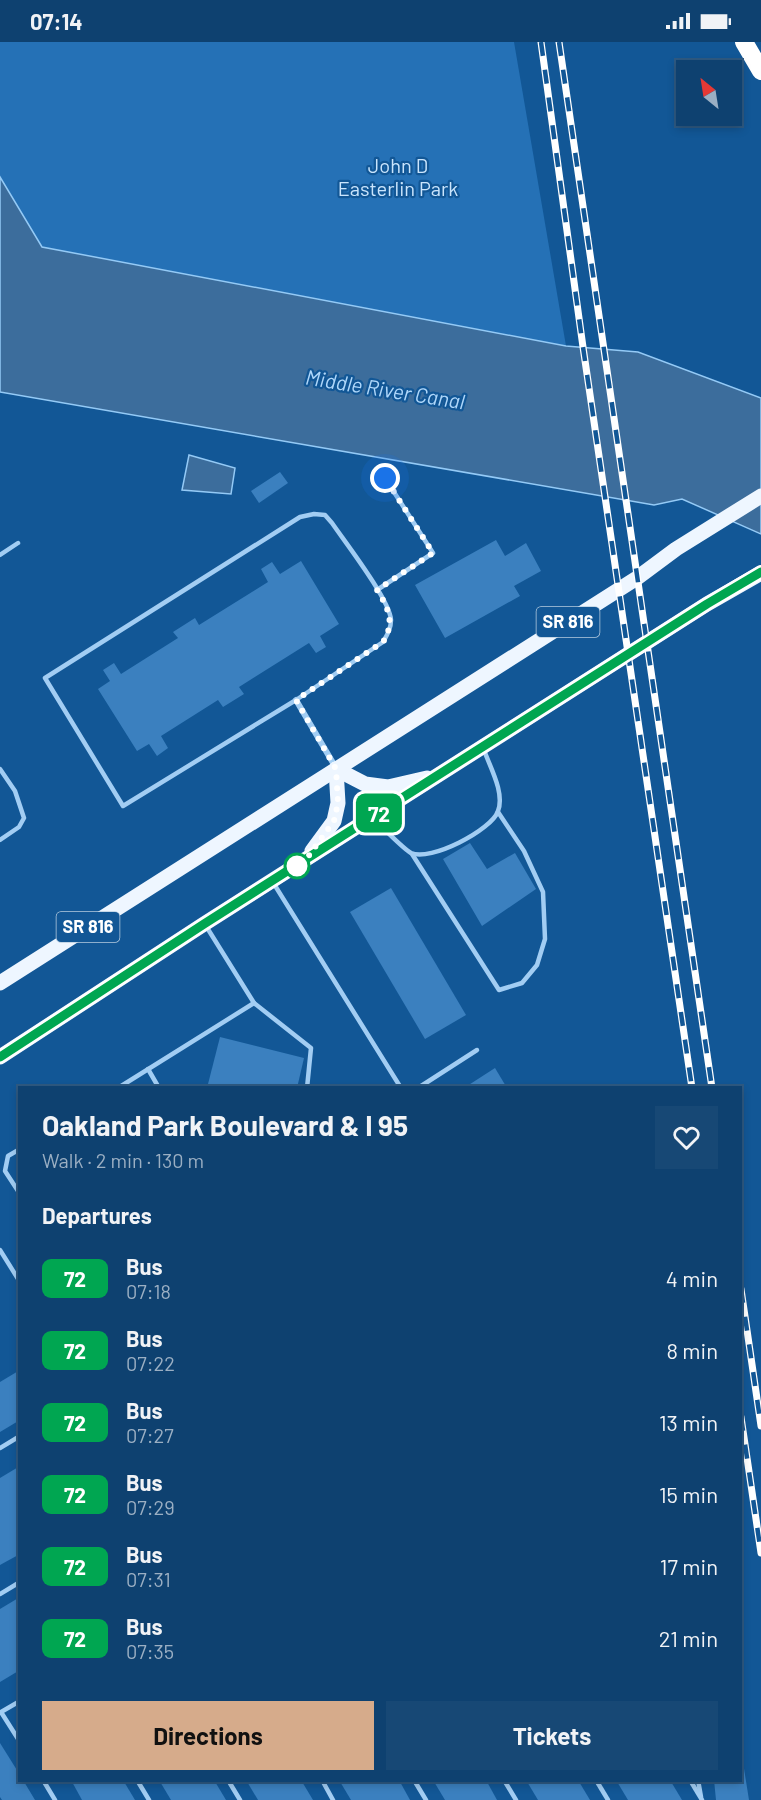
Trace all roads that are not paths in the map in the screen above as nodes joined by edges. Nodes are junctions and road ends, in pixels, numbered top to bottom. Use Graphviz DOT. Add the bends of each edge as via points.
graph roads {
  1 [pos="744,42"];
  2 [pos="761,71"];
  3 [pos="385,478"];
  4 [pos="761,496"];
  5 [pos="18,543"];
  6 [pos="0,555"];
  7 [pos="761,573"];
  8 [pos="377,590"];
  9 [pos="296,700"];
  10 [pos="483,748"];
  11 [pos="0,769"];
  12 [pos="336,769"];
  13 [pos="441,774"];
  14 [pos="498,812"];
  15 [pos="371,818"];
  16 [pos="0,840"];
  17 [pos="412,854"];
  18 [pos="307,858"];
  19 [pos="272,882"];
  20 [pos="204,924"];
  21 [pos="0,983"];
  22 [pos="254,1003"];
  23 [pos="477,1050"];
  24 [pos="0,1057"];
  25 [pos="148,1069"];
  26 [pos="121,1086"];
  27 [pos="158,1086"];
  28 [pos="307,1086"];
  29 [pos="399,1086"];
  30 [pos="421,1086"];
  31 [pos="18,1150"];
  32 [pos="18,1191"];
  33 [pos="0,1250"];
  34 [pos="18,1279"];
  35 [pos="18,1437"];
  36 [pos="0,1448"];
  37 [pos="18,1583"];
  38 [pos="0,1594"];
  39 [pos="18,1702"];
  40 [pos="18,1739"];
  41 [pos="44,1782"];
  42 [pos="138,1782"];
  43 [pos="229,1782"];
  44 [pos="323,1782"];
  45 [pos="415,1782"];
  46 [pos="505,1782"];
  47 [pos="597,1782"];
  48 [pos="691,1782"];
  49 [pos="698,1782"];
  50 [pos="55,1800"];
  51 [pos="149,1800"];
  52 [pos="240,1800"];
  53 [pos="333,1800"];
  54 [pos="426,1800"];
  55 [pos="516,1800"];
  56 [pos="608,1800"];
  57 [pos="702,1800"];
  1 -- 2 [label="highway"];
  3 -- 8 [label="lane" via="433,553"];
  4 -- 12 [label="main road, SR 816"];
  5 -- 6 [label="lane"];
  7 -- 10 [label="main road"];
  8 -- 9 [label="lane" via="391,619 383,642"];
  8 -- 9 [label="lane" via="325,514 300,517 45,678 123,806"];
  9 -- 12 [label="street"];
  10 -- 13 [label="main road"];
  10 -- 14 [label="lane" via="500,796"];
  11 -- 16 [label="lane" via="15,791 24,818 19,827"];
  12 -- 13 [label="main road" via="365,784 388,787"];
  12 -- 18 [label="main road" via="338,803 334,821"];
  12 -- 21 [label="main road, SR 816"];
  13 -- 15 [label="main road"];
  14 -- 17 [label="lane" via="485,828 450,846 427,854"];
  14 -- 17 [label="lane" via="524,851 543,892 545,939 537,964 522,983 499,990"];
  15 -- 17 [label="lane"];
  15 -- 18 [label="main road"];
  18 -- 19 [label="main road"];
  19 -- 20 [label="main road"];
  19 -- 29 [label="lane"];
  20 -- 22 [label="lane"];
  20 -- 24 [label="main road"];
  22 -- 25 [label="lane"];
  22 -- 28 [label="lane" via="311,1048"];
  23 -- 30 [label="lane"];
  25 -- 26 [label="lane"];
  25 -- 27 [label="lane"];
  31 -- 32 [label="lane" via="8,1156 5,1171"];
  33 -- 34 [label="lane"];
  35 -- 36 [label="lane"];
  37 -- 38 [label="lane"];
  39 -- 40 [label="lane" via="1,1712"];
  41 -- 50 [label="lane"];
  42 -- 51 [label="lane"];
  43 -- 52 [label="lane"];
  44 -- 53 [label="lane"];
  45 -- 54 [label="lane"];
  46 -- 55 [label="lane"];
  47 -- 56 [label="lane"];
  48 -- 57 [label="lane"];
  49 -- 57 [label="lane"];
}
